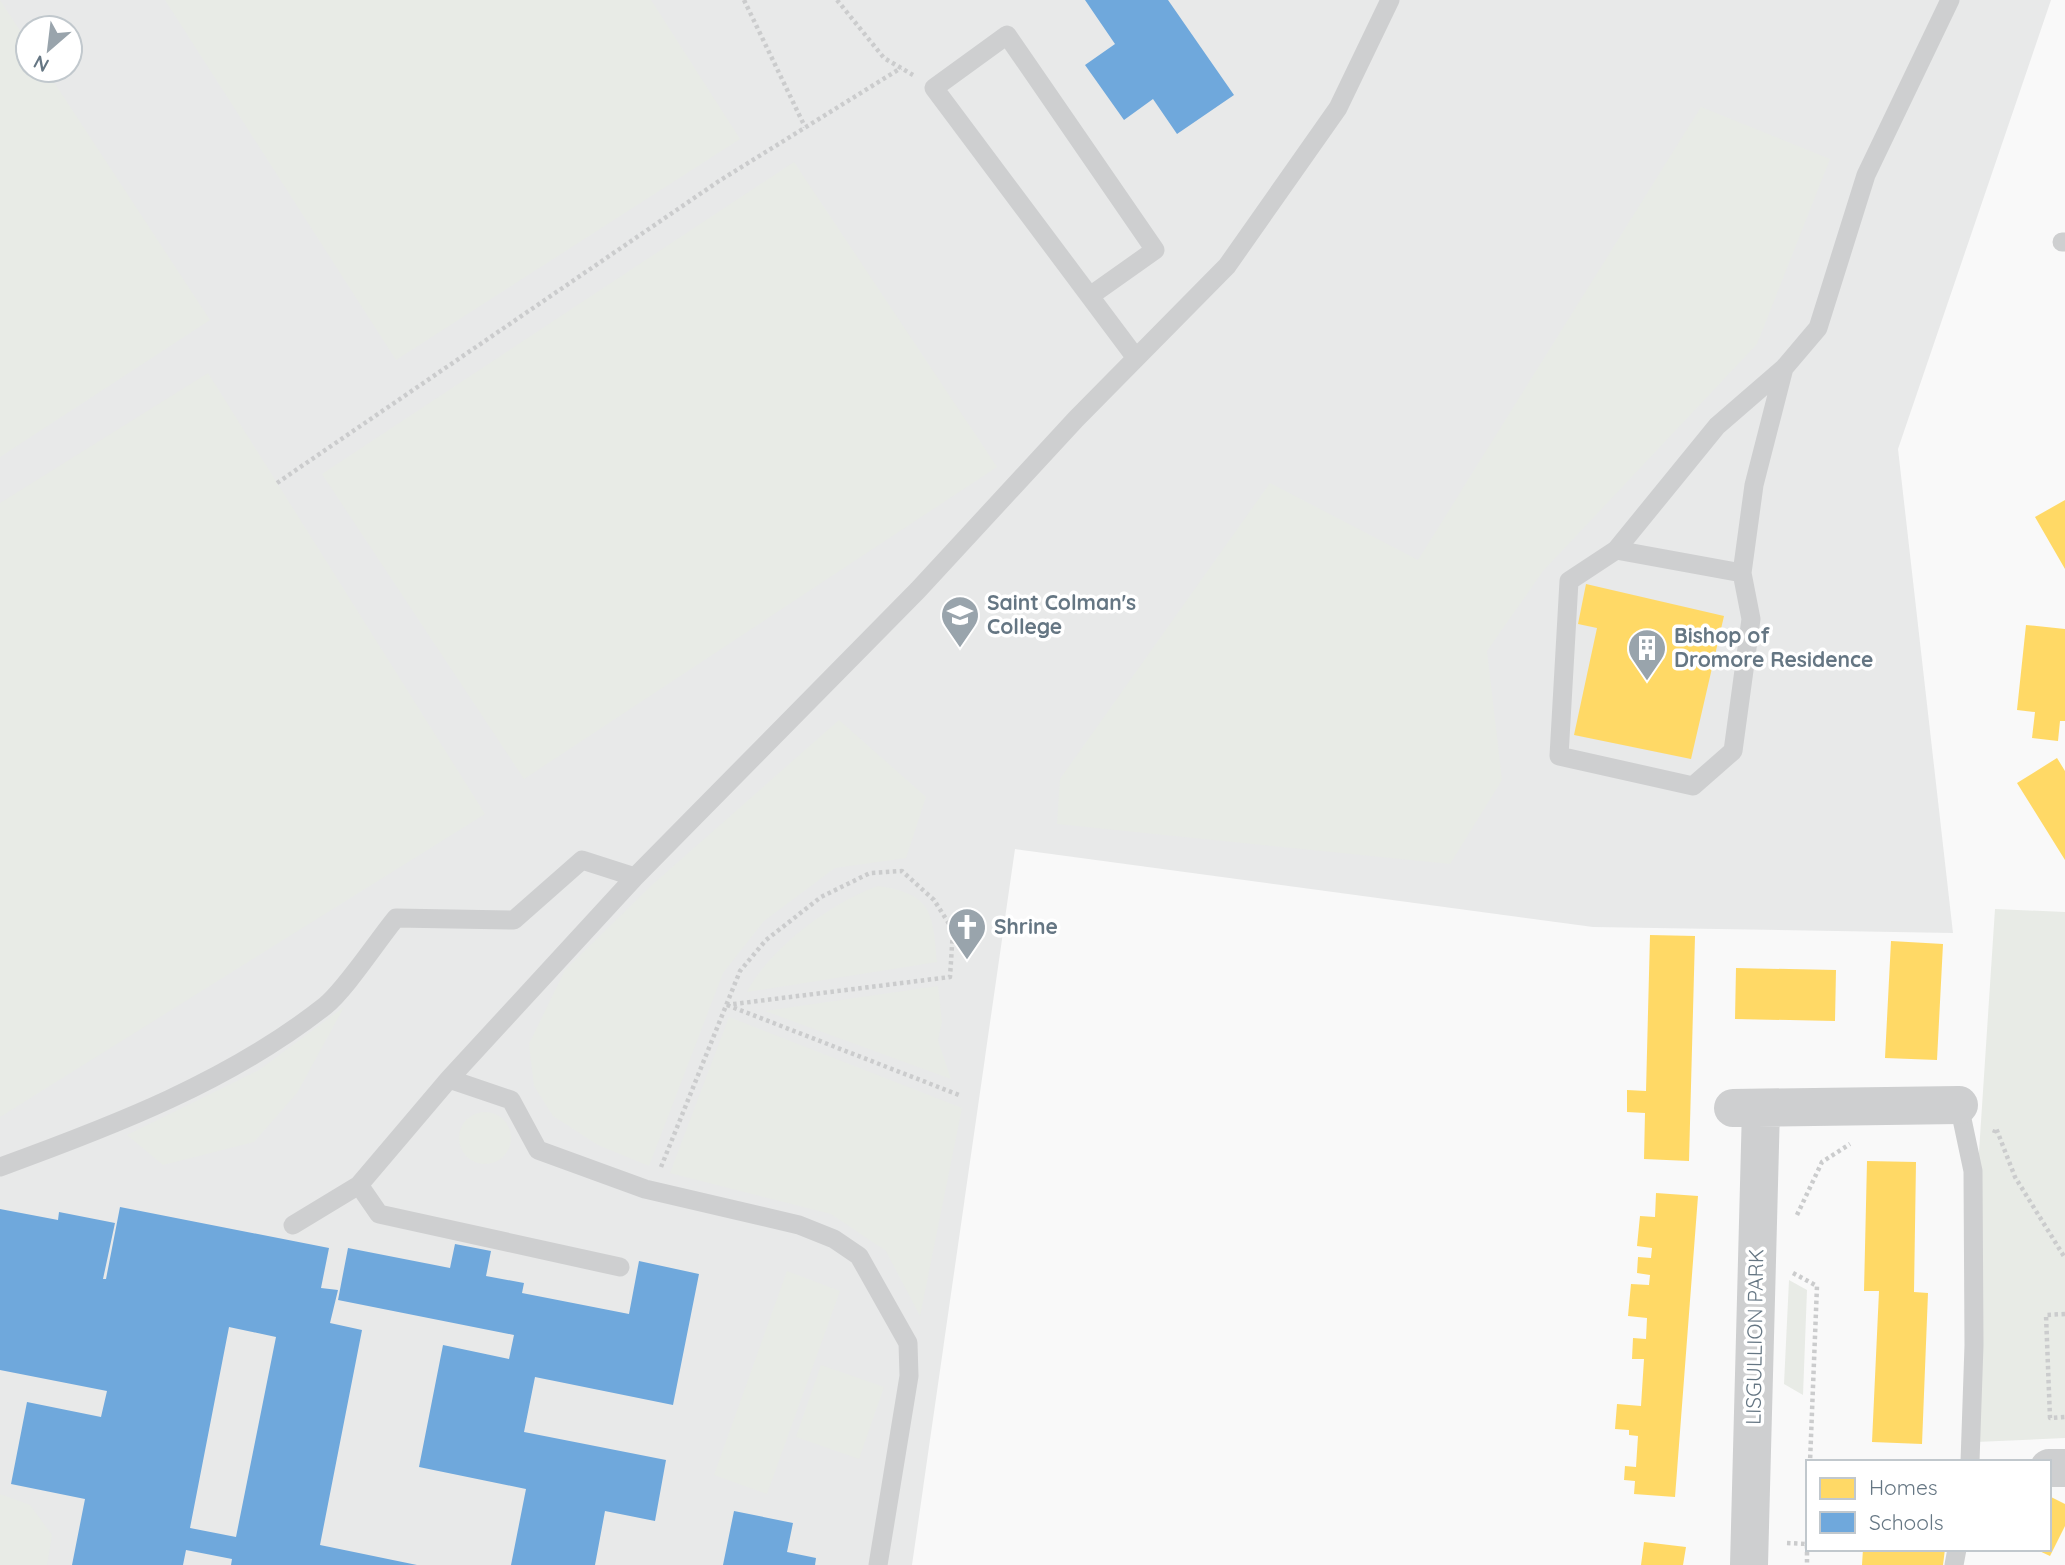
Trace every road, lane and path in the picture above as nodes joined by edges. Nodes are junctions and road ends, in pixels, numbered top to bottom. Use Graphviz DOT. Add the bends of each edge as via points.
graph roads {
  1 [pos="744,0"];
  2 [pos="836,0"];
  3 [pos="1390,0"];
  4 [pos="1950,0"];
  5 [pos="901,68"];
  6 [pos="934,88"];
  7 [pos="805,128"];
  8 [pos="1090,296"];
  9 [pos="1136,358"];
  10 [pos="1784,368"];
  11 [pos="277,484"];
  12 [pos="1616,550"];
  13 [pos="1742,573"];
  14 [pos="635,877"];
  15 [pos="726,1004"];
  16 [pos="449,1079"];
  17 [pos="959,1095"];
  18 [pos="1959,1105"];
  19 [pos="1858,1139"];
  20 [pos="0,1167"];
  21 [pos="2015,1177"];
  22 [pos="359,1185"];
  23 [pos="652,1190"];
  24 [pos="293,1224"];
  25 [pos="1793,1224"];
  26 [pos="2065,1258"];
  27 [pos="620,1267"];
  28 [pos="1789,1271"];
  29 [pos="2065,1314"];
  30 [pos="2065,1417"];
  31 [pos="1810,1460"];
  32 [pos="1970,1460"];
  33 [pos="1804,1544"];
  34 [pos="878,1565"];
  35 [pos="1749,1565"];
  36 [pos="1807,1565"];
  1 -- 7 [label="path"];
  2 -- 5 [label="path" via="884,58"];
  3 -- 9 [label="lane" via="1338,108 1235,255"];
  4 -- 10 [label="lane" via="1866,175 1818,328"];
  5 -- 6 [label="path"];
  5 -- 7 [label="path"];
  6 -- 8 [label="lane"];
  6 -- 8 [label="lane" via="1007,35 1155,250"];
  7 -- 11 [label="path" via="719,181"];
  8 -- 9 [label="lane"];
  9 -- 14 [label="lane" via="918,590"];
  10 -- 12 [label="lane" via="1717,426"];
  10 -- 13 [label="lane" via="1755,485"];
  12 -- 13 [label="lane"];
  12 -- 13 [label="lane" via="1569,581 1559,756 1693,786 1733,751 1751,620"];
  14 -- 16 [label="lane"];
  14 -- 20 [label="lane" via="582,860 514,920 396,918 327,1004 244,1060 110,1127"];
  15 -- 15 [label="path" via="740,971 766,940 821,897 870,873 902,871 934,900 953,930 950,977"];
  15 -- 17 [label="path"];
  15 -- 23 [label="path"];
  16 -- 22 [label="lane"];
  16 -- 23 [label="lane" via="511,1100 538,1150"];
  18 -- 32 [label="lane" via="1972,1171"];
  18 -- 35 [label="street, LISGULLION PARK" via="1747,1108"];
  19 -- 25 [label="path" via="1822,1161"];
  21 -- 26 [label="path"];
  22 -- 24 [label="lane"];
  22 -- 27 [label="lane" via="379,1214"];
  23 -- 34 [label="lane" via="799,1225 834,1239 859,1256 908,1343 909,1376"];
  28 -- 31 [label="path" via="1816,1286"];
  29 -- 30 [label="path" via="2046,1315 2050,1418"];
  33 -- 36 [label="path"];
}
